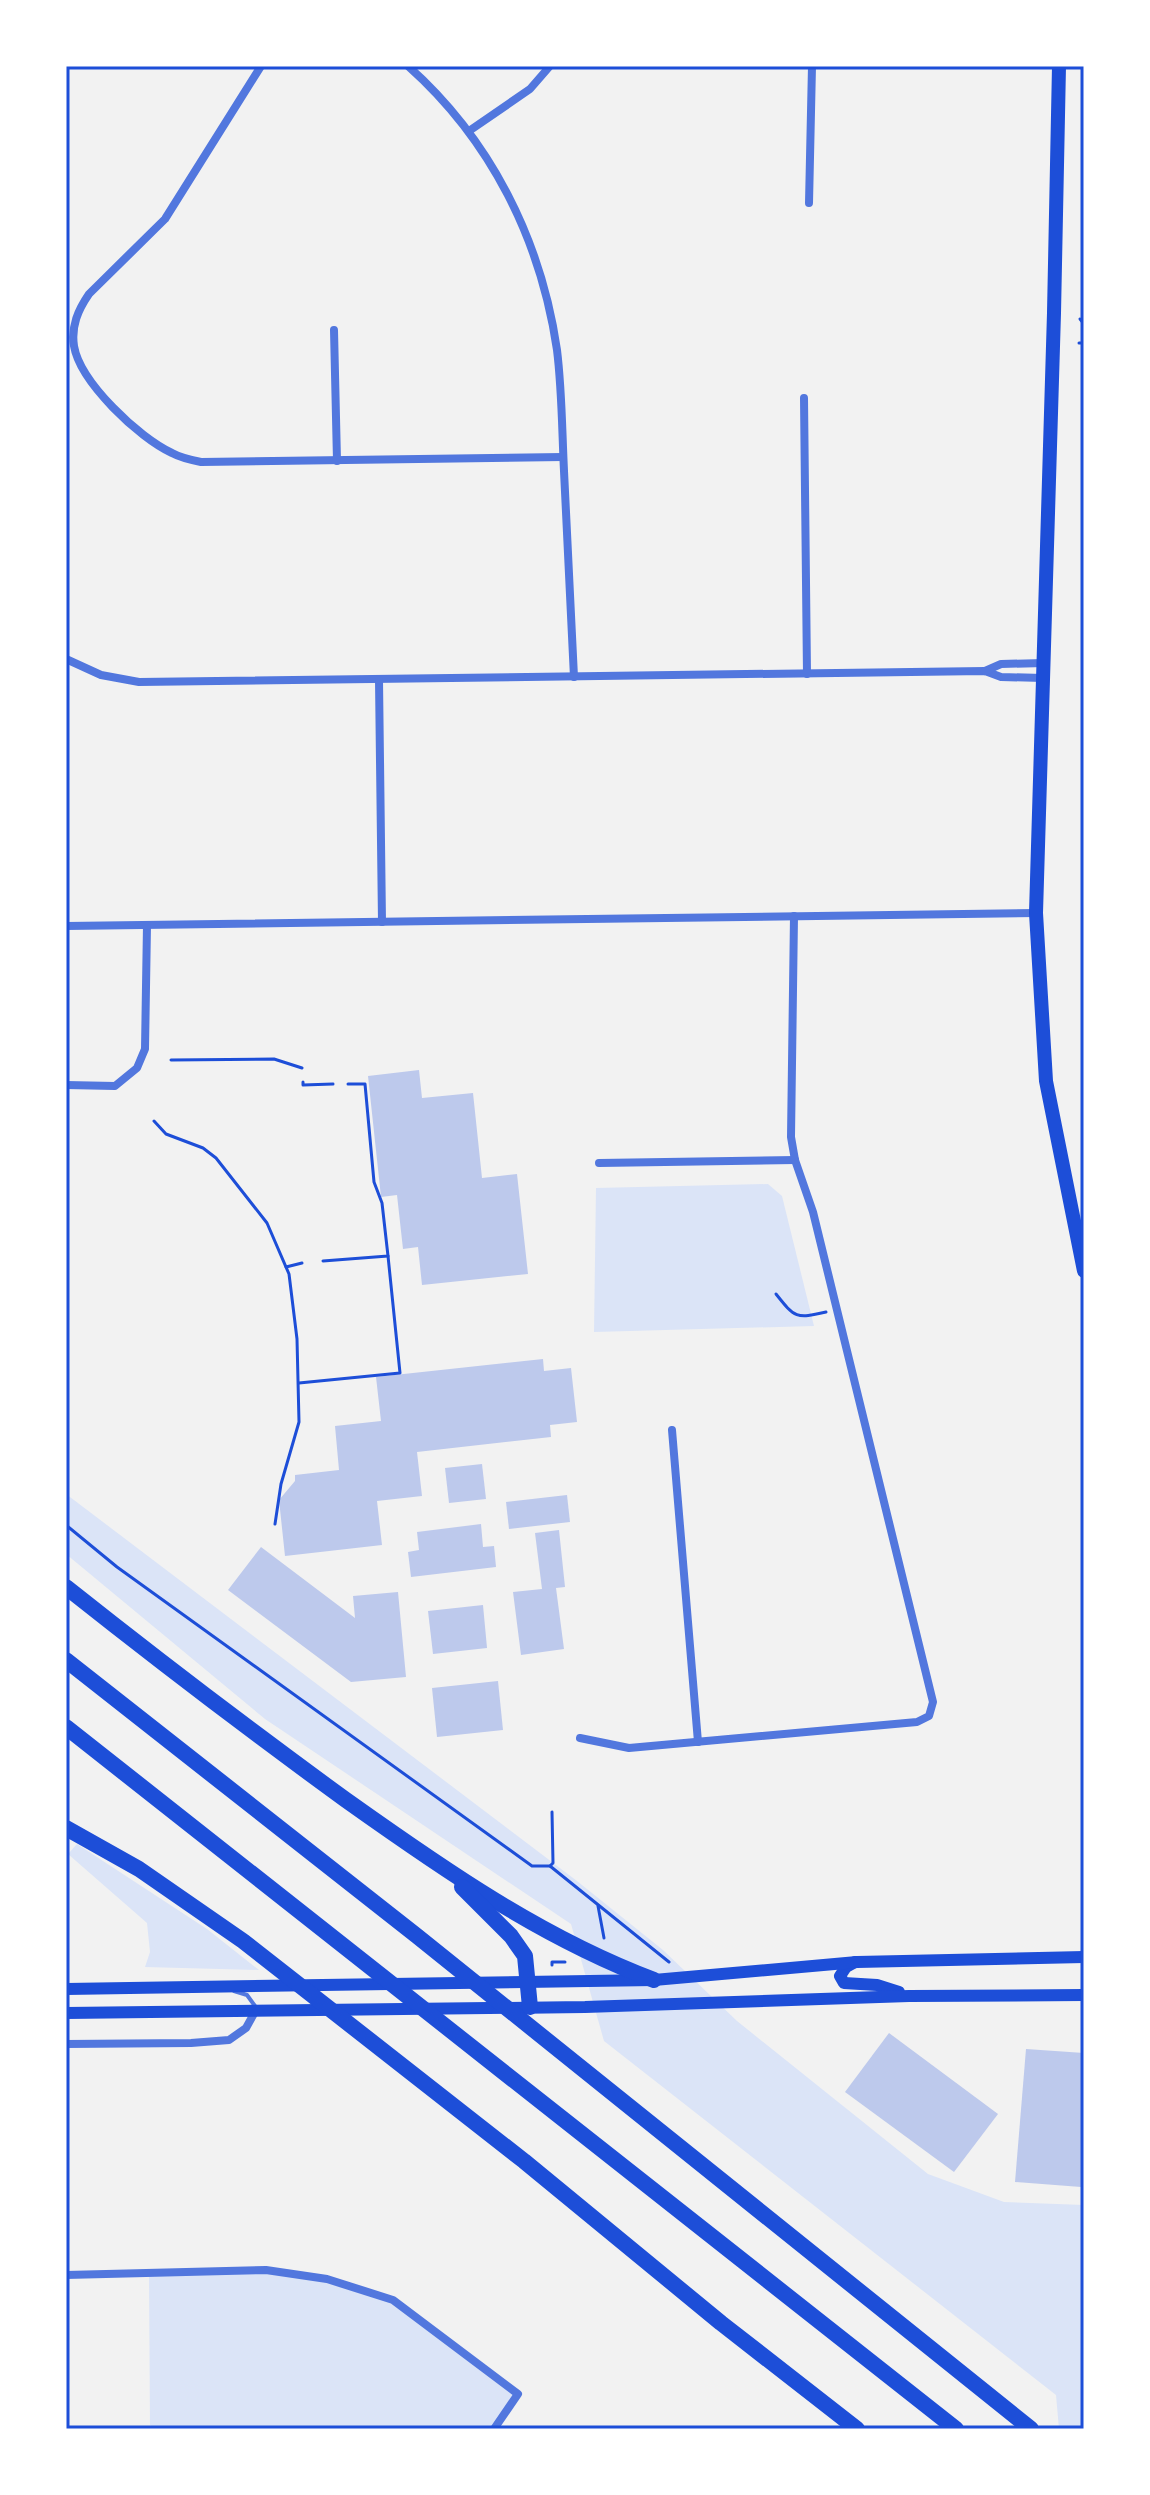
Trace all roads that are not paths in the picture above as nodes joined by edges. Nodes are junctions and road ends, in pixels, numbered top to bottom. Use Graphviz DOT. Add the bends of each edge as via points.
graph roads {
  1 [pos="261,66"];
  2 [pos="408,66"];
  3 [pos="550,66"];
  4 [pos="812,66"];
  5 [pos="1059,66"];
  6 [pos="469,131"];
  7 [pos="809,203"];
  8 [pos="334,330"];
  9 [pos="804,398"];
  10 [pos="563,457"];
  11 [pos="337,461"];
  12 [pos="66,659"];
  13 [pos="1044,670"];
  14 [pos="985,671"];
  15 [pos="807,674"];
  16 [pos="574,677"];
  17 [pos="379,680"];
  18 [pos="1036,913"];
  19 [pos="794,916"];
  20 [pos="382,922"];
  21 [pos="147,925"];
  22 [pos="66,926"];
  23 [pos="66,1085"];
  24 [pos="795,1160"];
  25 [pos="599,1163"];
  26 [pos="1084,1271"];
  27 [pos="672,1430"];
  28 [pos="66,1587"];
  29 [pos="66,1660"];
  30 [pos="66,1727"];
  31 [pos="580,1738"];
  32 [pos="698,1742"];
  33 [pos="66,1828"];
  34 [pos="444,1870"];
  35 [pos="1084,1957"];
  36 [pos="857,1962"];
  37 [pos="527,1980"];
  38 [pos="654,1980"];
  39 [pos="216,1986"];
  40 [pos="66,1989"];
  41 [pos="1082,1995"];
  42 [pos="909,1996"];
  43 [pos="530,2007"];
  44 [pos="256,2009"];
  45 [pos="66,2013"];
  46 [pos="66,2044"];
  47 [pos="66,2275"];
  48 [pos="853,2426"];
  49 [pos="494,2429"];
  50 [pos="956,2429"];
  51 [pos="1031,2429"];
  1 -- 11 [label="street" via="165,219 89,294 75,321 75,348 83,370 113,405 148,439 174,455 219,463"];
  2 -- 6 [label="street"];
  3 -- 6 [label="street" via="530,89"];
  4 -- 7 [label="street"];
  5 -- 13 [label="main road"];
  6 -- 10 [label="street" via="513,205 545,289 557,353"];
  8 -- 11 [label="street"];
  9 -- 15 [label="street"];
  10 -- 11 [label="street"];
  10 -- 16 [label="street"];
  12 -- 17 [label="street" via="101,675 139,682"];
  13 -- 14 [label="street" via="1001,677"];
  13 -- 14 [label="street" via="1001,664"];
  13 -- 18 [label="main road"];
  14 -- 15 [label="street"];
  15 -- 16 [label="street"];
  16 -- 17 [label="street"];
  17 -- 20 [label="street"];
  18 -- 19 [label="street"];
  18 -- 26 [label="main road" via="1046,1081"];
  19 -- 20 [label="street"];
  19 -- 24 [label="street" via="790,1122"];
  20 -- 21 [label="street"];
  21 -- 22 [label="street"];
  21 -- 23 [label="street" via="145,1049 137,1068 115,1086"];
  24 -- 25 [label="street"];
  24 -- 32 [label="street" via="813,1212 933,1702 929,1716 917,1722"];
  27 -- 32 [label="street"];
  28 -- 34 [label="highway" via="256,1735"];
  29 -- 51 [label="highway"];
  30 -- 50 [label="highway"];
  31 -- 32 [label="street" via="629,1748"];
  33 -- 48 [label="highway" via="139,1869 243,1941"];
  34 -- 37 [label="highway" via="511,1936 525,1956"];
  34 -- 38 [label="highway" via="567,1942"];
  35 -- 36 [label="main road"];
  36 -- 38 [label="main road"];
  36 -- 42 [label="main road" via="842,1971 844,1983 877,1985"];
  37 -- 38 [label="main road"];
  37 -- 39 [label="main road"];
  37 -- 43 [label="highway"];
  39 -- 40 [label="main road"];
  39 -- 44 [label="lane" via="247,1995"];
  41 -- 42 [label="main road"];
  42 -- 43 [label="main road"];
  43 -- 44 [label="main road"];
  44 -- 45 [label="main road"];
  44 -- 46 [label="street" via="246,2028 229,2040"];
  47 -- 49 [label="street" via="266,2270 327,2279 393,2300 518,2394"];
}
